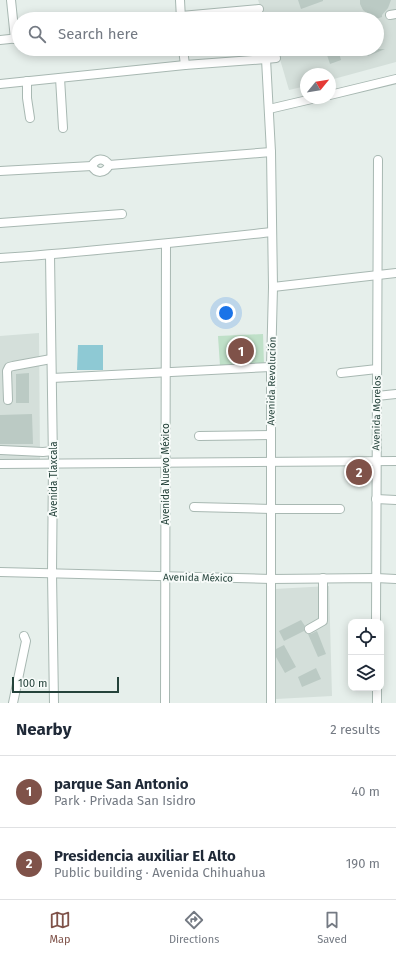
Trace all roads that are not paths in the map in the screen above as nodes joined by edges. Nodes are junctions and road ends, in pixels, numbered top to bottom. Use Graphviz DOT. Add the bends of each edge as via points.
graph roads {
  1 [pos="11,0"];
  2 [pos="180,0"];
  3 [pos="259,9"];
  4 [pos="13,12"];
  5 [pos="181,12"];
  6 [pos="233,12"];
  7 [pos="12,39"];
  8 [pos="0,40"];
  9 [pos="184,56"];
  10 [pos="276,58"];
  11 [pos="266,59"];
  12 [pos="185,65"];
  13 [pos="60,78"];
  14 [pos="396,79"];
  15 [pos="27,81"];
  16 [pos="0,84"];
  17 [pos="336,94"];
  18 [pos="300,102"];
  19 [pos="268,109"];
  20 [pos="30,118"];
  21 [pos="63,128"];
  22 [pos="272,152"];
  23 [pos="378,160"];
  24 [pos="0,171"];
  25 [pos="122,214"];
  26 [pos="0,223"];
  27 [pos="272,232"];
  28 [pos="166,244"];
  29 [pos="50,255"];
  30 [pos="0,258"];
  31 [pos="396,273"];
  32 [pos="376,275"];
  33 [pos="273,287"];
  34 [pos="51,360"];
  35 [pos="271,368"];
  36 [pos="376,369"];
  37 [pos="165,373"];
  38 [pos="341,373"];
  39 [pos="52,378"];
  40 [pos="396,394"];
  41 [pos="377,396"];
  42 [pos="8,400"];
  43 [pos="271,435"];
  44 [pos="198,436"];
  45 [pos="1,450"];
  46 [pos="53,451"];
  47 [pos="376,461"];
  48 [pos="396,461"];
  49 [pos="271,462"];
  50 [pos="53,463"];
  51 [pos="165,463"];
  52 [pos="0,464"];
  53 [pos="376,499"];
  54 [pos="396,500"];
  55 [pos="194,507"];
  56 [pos="271,509"];
  57 [pos="340,509"];
  58 [pos="0,572"];
  59 [pos="52,573"];
  60 [pos="165,577"];
  61 [pos="323,578"];
  62 [pos="376,578"];
  63 [pos="271,579"];
  64 [pos="396,579"];
  65 [pos="376,619"];
  66 [pos="309,629"];
  67 [pos="24,636"];
  68 [pos="377,691"];
  69 [pos="13,703"];
  70 [pos="54,703"];
  71 [pos="165,703"];
  72 [pos="271,703"];
  73 [pos="374,703"];
  74 [pos="377,703"];
  1 -- 4 [label="street"];
  2 -- 5 [label="street"];
  3 -- 6 [label="street"];
  7 -- 8 [label="street"];
  9 -- 12 [label="street"];
  10 -- 11 [label="street"];
  11 -- 12 [label="street"];
  11 -- 19 [label="street, Avenida Revolución"];
  12 -- 13 [label="street"];
  13 -- 15 [label="street"];
  13 -- 21 [label="street"];
  14 -- 17 [label="street"];
  15 -- 16 [label="street"];
  15 -- 20 [label="street"];
  18 -- 19 [label="street"];
  19 -- 22 [label="street, Avenida Revolución"];
  22 -- 24 [label="street" via="109,165 101,159 92,166"];
  22 -- 27 [label="street, Avenida Revolución"];
  23 -- 32 [label="street, Avenida Morelos"];
  25 -- 26 [label="street"];
  27 -- 28 [label="street"];
  27 -- 33 [label="street, Avenida Revolución"];
  28 -- 29 [label="street"];
  28 -- 37 [label="street, Avenida Nuevo México"];
  29 -- 30 [label="street"];
  29 -- 34 [label="street, Avenida Tlaxcala"];
  31 -- 32 [label="street"];
  32 -- 33 [label="street"];
  32 -- 36 [label="street, Avenida Morelos"];
  33 -- 35 [label="street, Avenida Revolución"];
  34 -- 39 [label="street, Avenida Tlaxcala"];
  34 -- 42 [label="street" via="9,367"];
  35 -- 37 [label="street"];
  35 -- 43 [label="street, Avenida Revolución"];
  36 -- 38 [label="street"];
  36 -- 41 [label="street, Avenida Morelos"];
  37 -- 39 [label="street"];
  37 -- 51 [label="street, Avenida Nuevo México"];
  39 -- 46 [label="street, Avenida Tlaxcala"];
  40 -- 41 [label="street"];
  41 -- 47 [label="street, Avenida Morelos"];
  43 -- 44 [label="street"];
  43 -- 49 [label="street, Avenida Revolución"];
  45 -- 46 [label="street"];
  46 -- 50 [label="street, Avenida Tlaxcala"];
  47 -- 48 [label="street"];
  47 -- 49 [label="street"];
  47 -- 53 [label="street, Avenida Morelos"];
  49 -- 51 [label="street"];
  49 -- 56 [label="street, Avenida Revolución"];
  50 -- 51 [label="street"];
  50 -- 52 [label="street"];
  50 -- 59 [label="street, Avenida Tlaxcala"];
  51 -- 60 [label="street, Avenida Nuevo México"];
  53 -- 54 [label="street"];
  53 -- 62 [label="street, Avenida Morelos"];
  55 -- 56 [label="street"];
  56 -- 57 [label="street"];
  56 -- 63 [label="street, Avenida Revolución"];
  58 -- 59 [label="street, Avenida México"];
  59 -- 60 [label="street, Avenida México"];
  59 -- 70 [label="street, Avenida Tlaxcala"];
  60 -- 63 [label="street, Avenida México"];
  60 -- 71 [label="street, Avenida Nuevo México"];
  61 -- 62 [label="street, Avenida México"];
  61 -- 63 [label="street, Avenida México"];
  61 -- 66 [label="street" via="323,621"];
  62 -- 64 [label="street, Avenida México"];
  62 -- 65 [label="street, Avenida Morelos"];
  63 -- 72 [label="street, Avenida Revolución"];
  67 -- 69 [label="street" via="26,641"];
  68 -- 74 [label="street"];
  73 -- 74 [label="street"];
}
